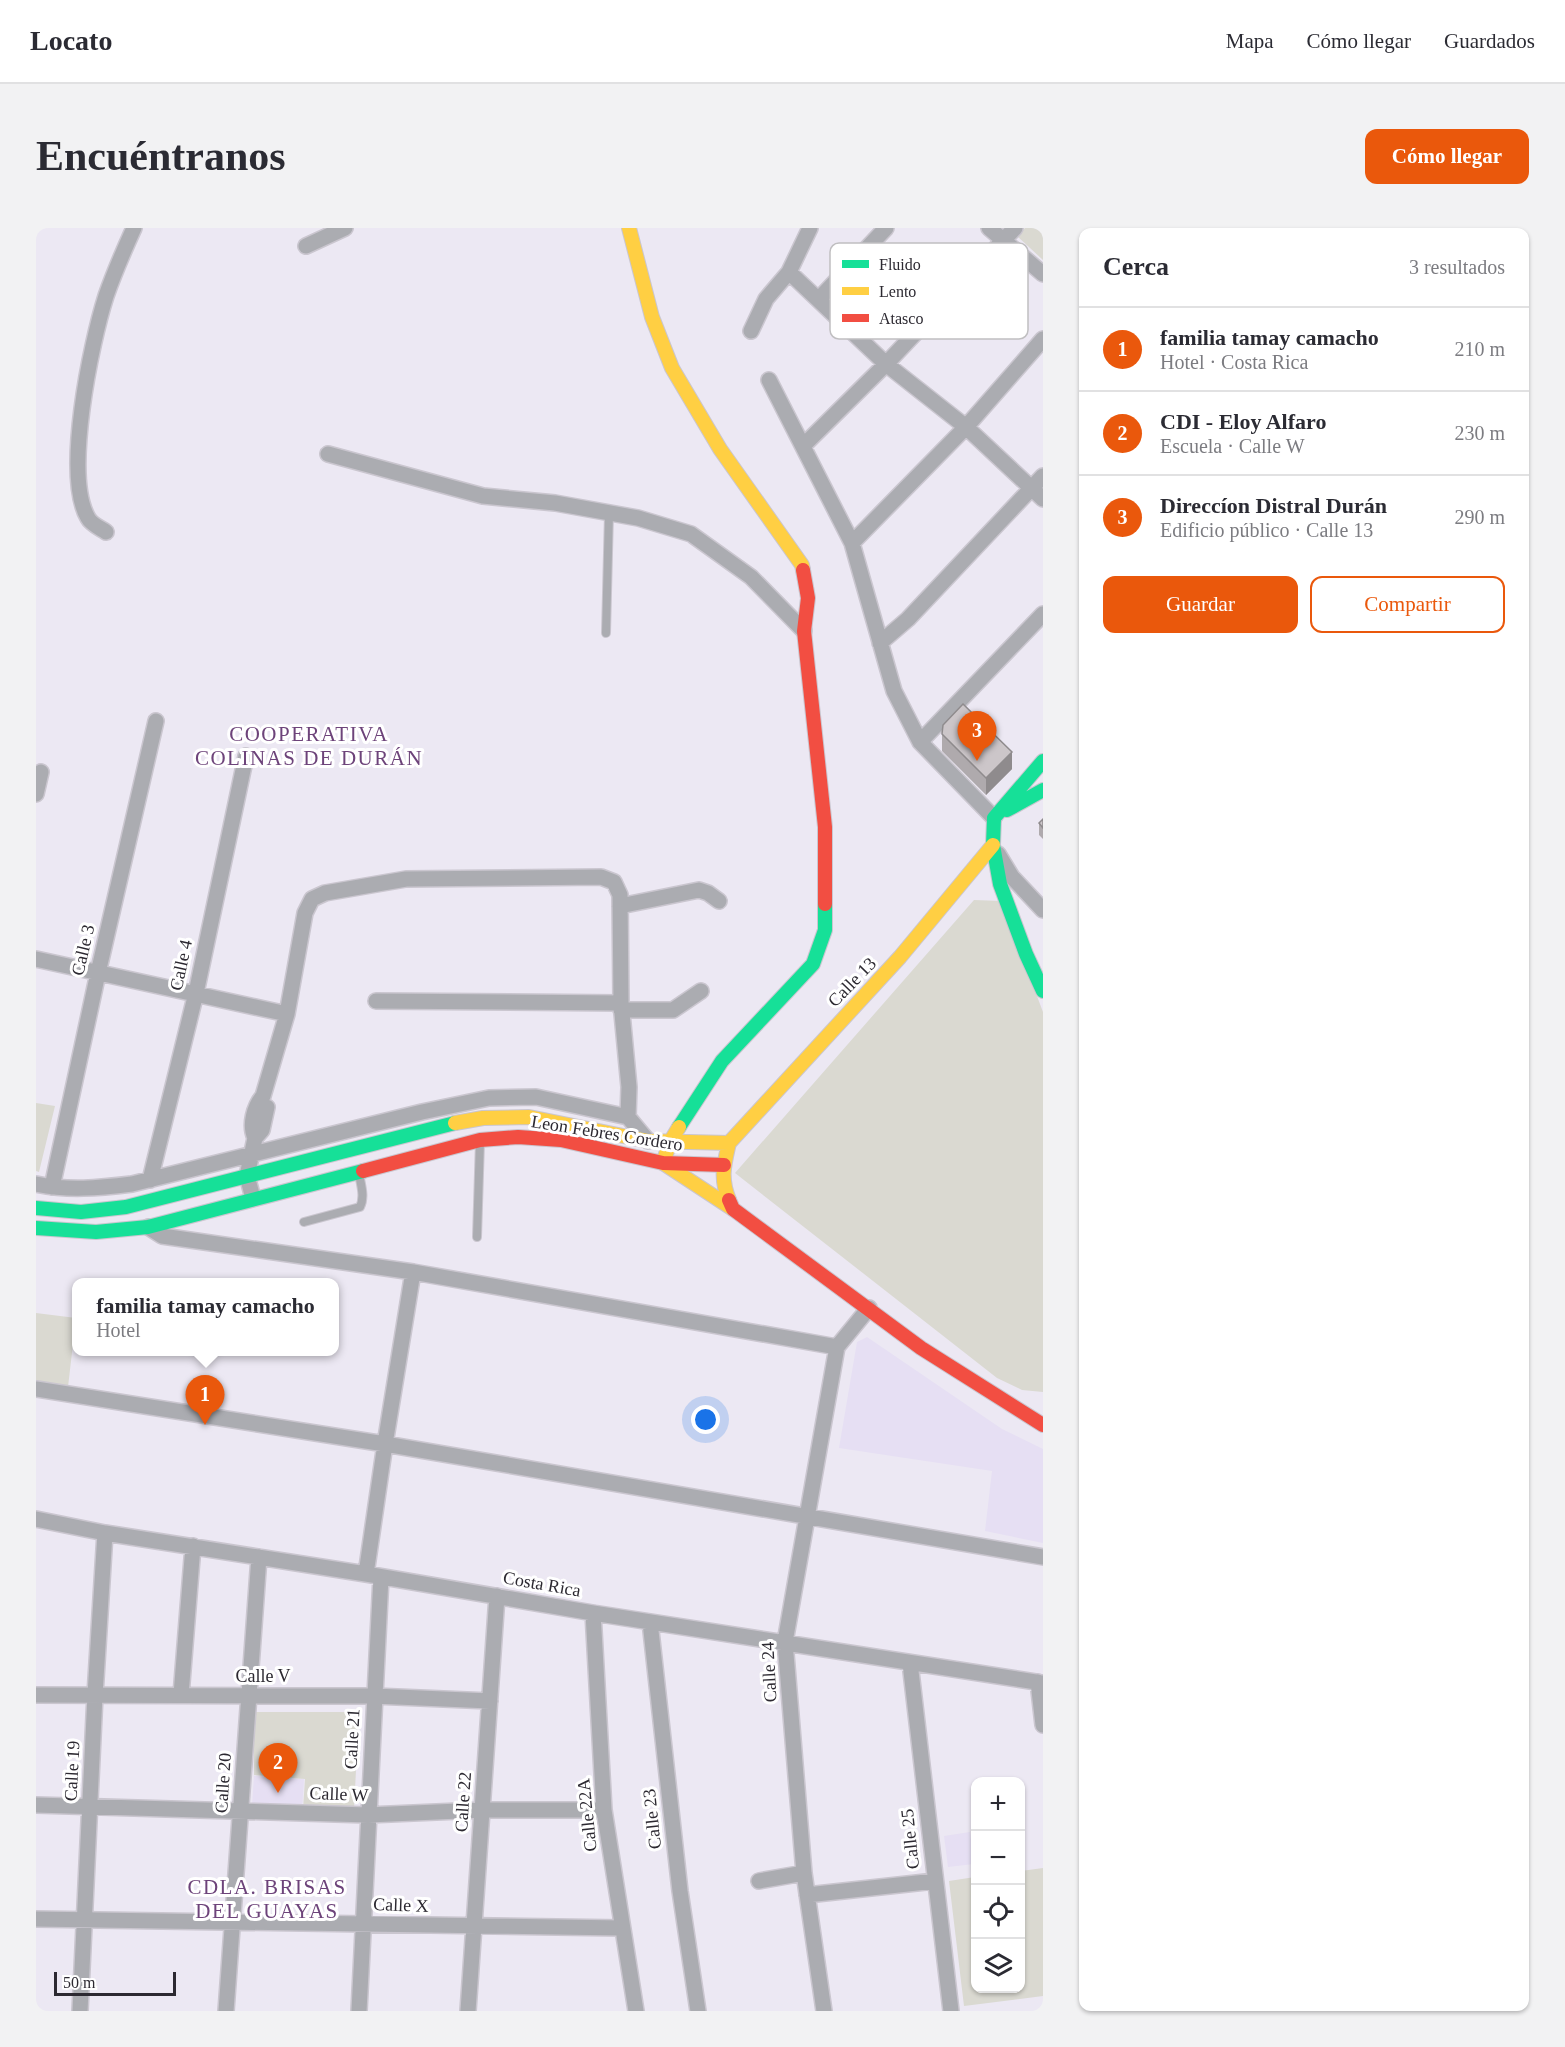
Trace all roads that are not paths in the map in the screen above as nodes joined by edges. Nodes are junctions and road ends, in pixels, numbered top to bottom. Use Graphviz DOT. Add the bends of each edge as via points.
graph roads {
  1 [pos="134,228"];
  2 [pos="345,228"];
  3 [pos="628,228"];
  4 [pos="810,228"];
  5 [pos="886,228"];
  6 [pos="989,228"];
  7 [pos="1015,228"];
  8 [pos="1003,241"];
  9 [pos="872,243"];
  10 [pos="1005,243"];
  11 [pos="306,246"];
  12 [pos="1028,262"];
  13 [pos="789,272"];
  14 [pos="1043,274"];
  15 [pos="830,288"];
  16 [pos="819,300"];
  17 [pos="830,311"];
  18 [pos="751,331"];
  19 [pos="860,339"];
  20 [pos="910,339"];
  21 [pos="1043,339"];
  22 [pos="886,364"];
  23 [pos="769,380"];
  24 [pos="966,427"];
  25 [pos="803,446"];
  26 [pos="328,454"];
  27 [pos="1043,476"];
  28 [pos="1031,488"];
  29 [pos="1043,499"];
  30 [pos="609,513"];
  31 [pos="106,532"];
  32 [pos="852,543"];
  33 [pos="1043,614"];
  34 [pos="804,631"];
  35 [pos="606,633"];
  36 [pos="880,643"];
  37 [pos="156,721"];
  38 [pos="920,742"];
  39 [pos="246,756"];
  40 [pos="1043,761"];
  41 [pos="41,772"];
  42 [pos="1043,790"];
  43 [pos="36,794"];
  44 [pos="994,818"];
  45 [pos="993,845"];
  46 [pos="718,901"];
  47 [pos="620,906"];
  48 [pos="1043,910"];
  49 [pos="1026,954"];
  50 [pos="36,959"];
  51 [pos="1043,964"];
  52 [pos="98,973"];
  53 [pos="701,991"];
  54 [pos="1043,991"];
  55 [pos="196,993"];
  56 [pos="376,1000"];
  57 [pos="621,1006"];
  58 [pos="287,1014"];
  59 [pos="627,1117"];
  60 [pos="480,1140"];
  61 [pos="648,1141"];
  62 [pos="670,1142"];
  63 [pos="729,1143"];
  64 [pos="252,1156"];
  65 [pos="663,1164"];
  66 [pos="724,1165"];
  67 [pos="358,1170"];
  68 [pos="247,1176"];
  69 [pos="150,1180"];
  70 [pos="36,1184"];
  71 [pos="52,1187"];
  72 [pos="253,1198"];
  73 [pos="36,1208"];
  74 [pos="733,1209"];
  75 [pos="304,1222"];
  76 [pos="148,1227"];
  77 [pos="36,1228"];
  78 [pos="477,1237"];
  79 [pos="412,1272"];
  80 [pos="869,1308"];
  81 [pos="837,1347"];
  82 [pos="36,1389"];
  83 [pos="1043,1425"];
  84 [pos="384,1444"];
  85 [pos="806,1516"];
  86 [pos="36,1519"];
  87 [pos="105,1533"];
  88 [pos="193,1546"];
  89 [pos="259,1557"];
  90 [pos="1043,1557"];
  91 [pos="374,1576"];
  92 [pos="497,1596"];
  93 [pos="593,1613"];
  94 [pos="650,1622"];
  95 [pos="785,1642"];
  96 [pos="910,1663"];
  97 [pos="1040,1683"];
  98 [pos="36,1695"];
  99 [pos="95,1695"];
  100 [pos="181,1695"];
  101 [pos="249,1696"];
  102 [pos="374,1696"];
  103 [pos="490,1701"];
  104 [pos="1043,1725"];
  105 [pos="36,1805"];
  106 [pos="90,1806"];
  107 [pos="240,1810"];
  108 [pos="482,1810"];
  109 [pos="604,1810"];
  110 [pos="368,1815"];
  111 [pos="804,1872"];
  112 [pos="759,1881"];
  113 [pos="935,1881"];
  114 [pos="807,1895"];
  115 [pos="36,1920"];
  116 [pos="84,1920"];
  117 [pos="232,1922"];
  118 [pos="363,1924"];
  119 [pos="473,1927"];
  120 [pos="622,1928"];
  121 [pos="80,2011"];
  122 [pos="226,2011"];
  123 [pos="359,2011"];
  124 [pos="468,2011"];
  125 [pos="636,2011"];
  126 [pos="698,2011"];
  127 [pos="824,2011"];
  128 [pos="951,2011"];
  1 -- 31 [label="street" via="96,331 80,429 80,501 89,521"];
  2 -- 11 [label="street"];
  3 -- 34 [label="street" via="652,317 672,368 720,449 802,565 808,583 809,612"];
  4 -- 13 [label="street"];
  5 -- 9 [label="street"];
  6 -- 8 [label="street"];
  7 -- 8 [label="street"];
  8 -- 10 [label="street"];
  12 -- 14 [label="street"];
  13 -- 16 [label="street"];
  13 -- 18 [label="street" via="766,299"];
  15 -- 16 [label="street"];
  16 -- 17 [label="street"];
  19 -- 22 [label="street"];
  20 -- 22 [label="street"];
  21 -- 24 [label="street"];
  22 -- 24 [label="street"];
  22 -- 25 [label="street"];
  23 -- 25 [label="street"];
  24 -- 28 [label="street"];
  24 -- 32 [label="street"];
  25 -- 32 [label="street"];
  26 -- 30 [label="street" via="483,496"];
  27 -- 28 [label="street"];
  28 -- 29 [label="street"];
  28 -- 36 [label="street" via="908,619"];
  30 -- 34 [label="street" via="691,534 751,577"];
  30 -- 35 [label="lane"];
  32 -- 36 [label="street"];
  33 -- 38 [label="street"];
  34 -- 62 [label="street" via="825,827 825,930 813,964 722,1061"];
  36 -- 38 [label="street" via="894,692"];
  37 -- 52 [label="street, Calle 3"];
  38 -- 44 [label="street"];
  39 -- 55 [label="street, Calle 4"];
  40 -- 44 [label="street"];
  41 -- 43 [label="street"];
  42 -- 44 [label="street"];
  44 -- 45 [label="street"];
  45 -- 48 [label="street" via="1012,877"];
  45 -- 49 [label="street" via="1000,884"];
  45 -- 63 [label="street, Calle 13" via="900,957"];
  46 -- 47 [label="street" via="699,890"];
  47 -- 57 [label="street"];
  47 -- 58 [label="street" via="615,882 601,877 406,879 325,893 312,899 305,913"];
  49 -- 51 [label="lane"];
  49 -- 54 [label="street"];
  50 -- 52 [label="street"];
  52 -- 55 [label="street"];
  52 -- 71 [label="street, Calle 3"];
  53 -- 57 [label="street" via="673,1010"];
  55 -- 58 [label="street"];
  55 -- 69 [label="street, Calle 4"];
  56 -- 57 [label="street"];
  57 -- 59 [label="street"];
  58 -- 64 [label="street" via="251,1130 255,1138"];
  59 -- 61 [label="street"];
  59 -- 64 [label="street" via="536,1097 489,1098"];
  60 -- 65 [label="street, Leon Febres Cordero" via="561,1140"];
  60 -- 67 [label="street, Leon Febres Cordero"];
  60 -- 78 [label="lane"];
  61 -- 62 [label="street, Leon Febres Cordero"];
  61 -- 68 [label="street, Leon Febres Cordero" via="529,1117 483,1118"];
  62 -- 63 [label="street, Leon Febres Cordero"];
  62 -- 65 [label="street"];
  63 -- 66 [label="street, Calle 13"];
  64 -- 68 [label="street"];
  64 -- 69 [label="street"];
  65 -- 66 [label="street, Leon Febres Cordero"];
  65 -- 74 [label="street"];
  66 -- 74 [label="street" via="723,1186"];
  67 -- 72 [label="street, Leon Febres Cordero"];
  67 -- 75 [label="lane" via="360,1207"];
  68 -- 72 [label="street"];
  68 -- 73 [label="street, Leon Febres Cordero" via="126,1207 81,1212"];
  69 -- 71 [label="street" via="87,1189"];
  70 -- 71 [label="street"];
  72 -- 76 [label="street, Leon Febres Cordero"];
  74 -- 80 [label="street"];
  76 -- 77 [label="street, Leon Febres Cordero" via="96,1232"];
  76 -- 79 [label="street" via="162,1236"];
  79 -- 81 [label="street"];
  79 -- 84 [label="street, Calle 21"];
  80 -- 81 [label="street, Calle 24"];
  80 -- 83 [label="street" via="921,1348"];
  81 -- 85 [label="street, Calle 24"];
  82 -- 84 [label="street"];
  84 -- 85 [label="street"];
  84 -- 91 [label="street, Calle 21"];
  85 -- 90 [label="street"];
  85 -- 95 [label="street, Calle 24"];
  86 -- 87 [label="street, Costa Rica"];
  87 -- 88 [label="street, Costa Rica"];
  87 -- 99 [label="street, Calle 19"];
  88 -- 89 [label="street, Costa Rica"];
  88 -- 100 [label="street"];
  89 -- 91 [label="street, Costa Rica"];
  89 -- 101 [label="street, Calle 20"];
  91 -- 92 [label="street, Costa Rica"];
  91 -- 102 [label="street, Calle 21"];
  92 -- 93 [label="street, Costa Rica"];
  92 -- 103 [label="street, Calle 22"];
  93 -- 94 [label="street, Costa Rica"];
  93 -- 109 [label="street, Calle 22A"];
  94 -- 95 [label="street, Costa Rica"];
  94 -- 126 [label="street, Calle 23" via="680,1891"];
  95 -- 96 [label="street, Costa Rica"];
  95 -- 111 [label="street, Calle 24"];
  96 -- 97 [label="street, Costa Rica"];
  96 -- 113 [label="street, Calle 25"];
  97 -- 104 [label="street"];
  98 -- 99 [label="street, Calle V"];
  99 -- 100 [label="street, Calle V"];
  99 -- 106 [label="street, Calle 19"];
  100 -- 101 [label="street, Calle V"];
  101 -- 102 [label="street, Calle V"];
  101 -- 107 [label="street, Calle 20"];
  102 -- 103 [label="street, Calle V"];
  102 -- 110 [label="street, Calle 21"];
  103 -- 108 [label="street, Calle 22"];
  105 -- 106 [label="street, Calle W"];
  106 -- 107 [label="street, Calle W"];
  106 -- 116 [label="street, Calle 19"];
  107 -- 110 [label="street, Calle W"];
  107 -- 117 [label="street, Calle 20"];
  108 -- 109 [label="street, Calle W"];
  108 -- 110 [label="street, Calle W"];
  108 -- 119 [label="street, Calle 22"];
  109 -- 120 [label="street, Calle 22A"];
  110 -- 118 [label="street, Calle 21"];
  111 -- 112 [label="street"];
  111 -- 114 [label="street, Calle 24"];
  113 -- 114 [label="street"];
  113 -- 128 [label="street, Calle 25"];
  114 -- 127 [label="street, Calle 24"];
  115 -- 116 [label="street, Calle X"];
  116 -- 117 [label="street, Calle X"];
  116 -- 121 [label="street, Calle 19"];
  117 -- 118 [label="street, Calle X"];
  117 -- 122 [label="street, Calle 20"];
  118 -- 119 [label="street, Calle X"];
  118 -- 123 [label="street, Calle 21"];
  119 -- 120 [label="street, Calle X"];
  119 -- 124 [label="street, Calle 22"];
  120 -- 125 [label="street, Calle 22A"];
}
